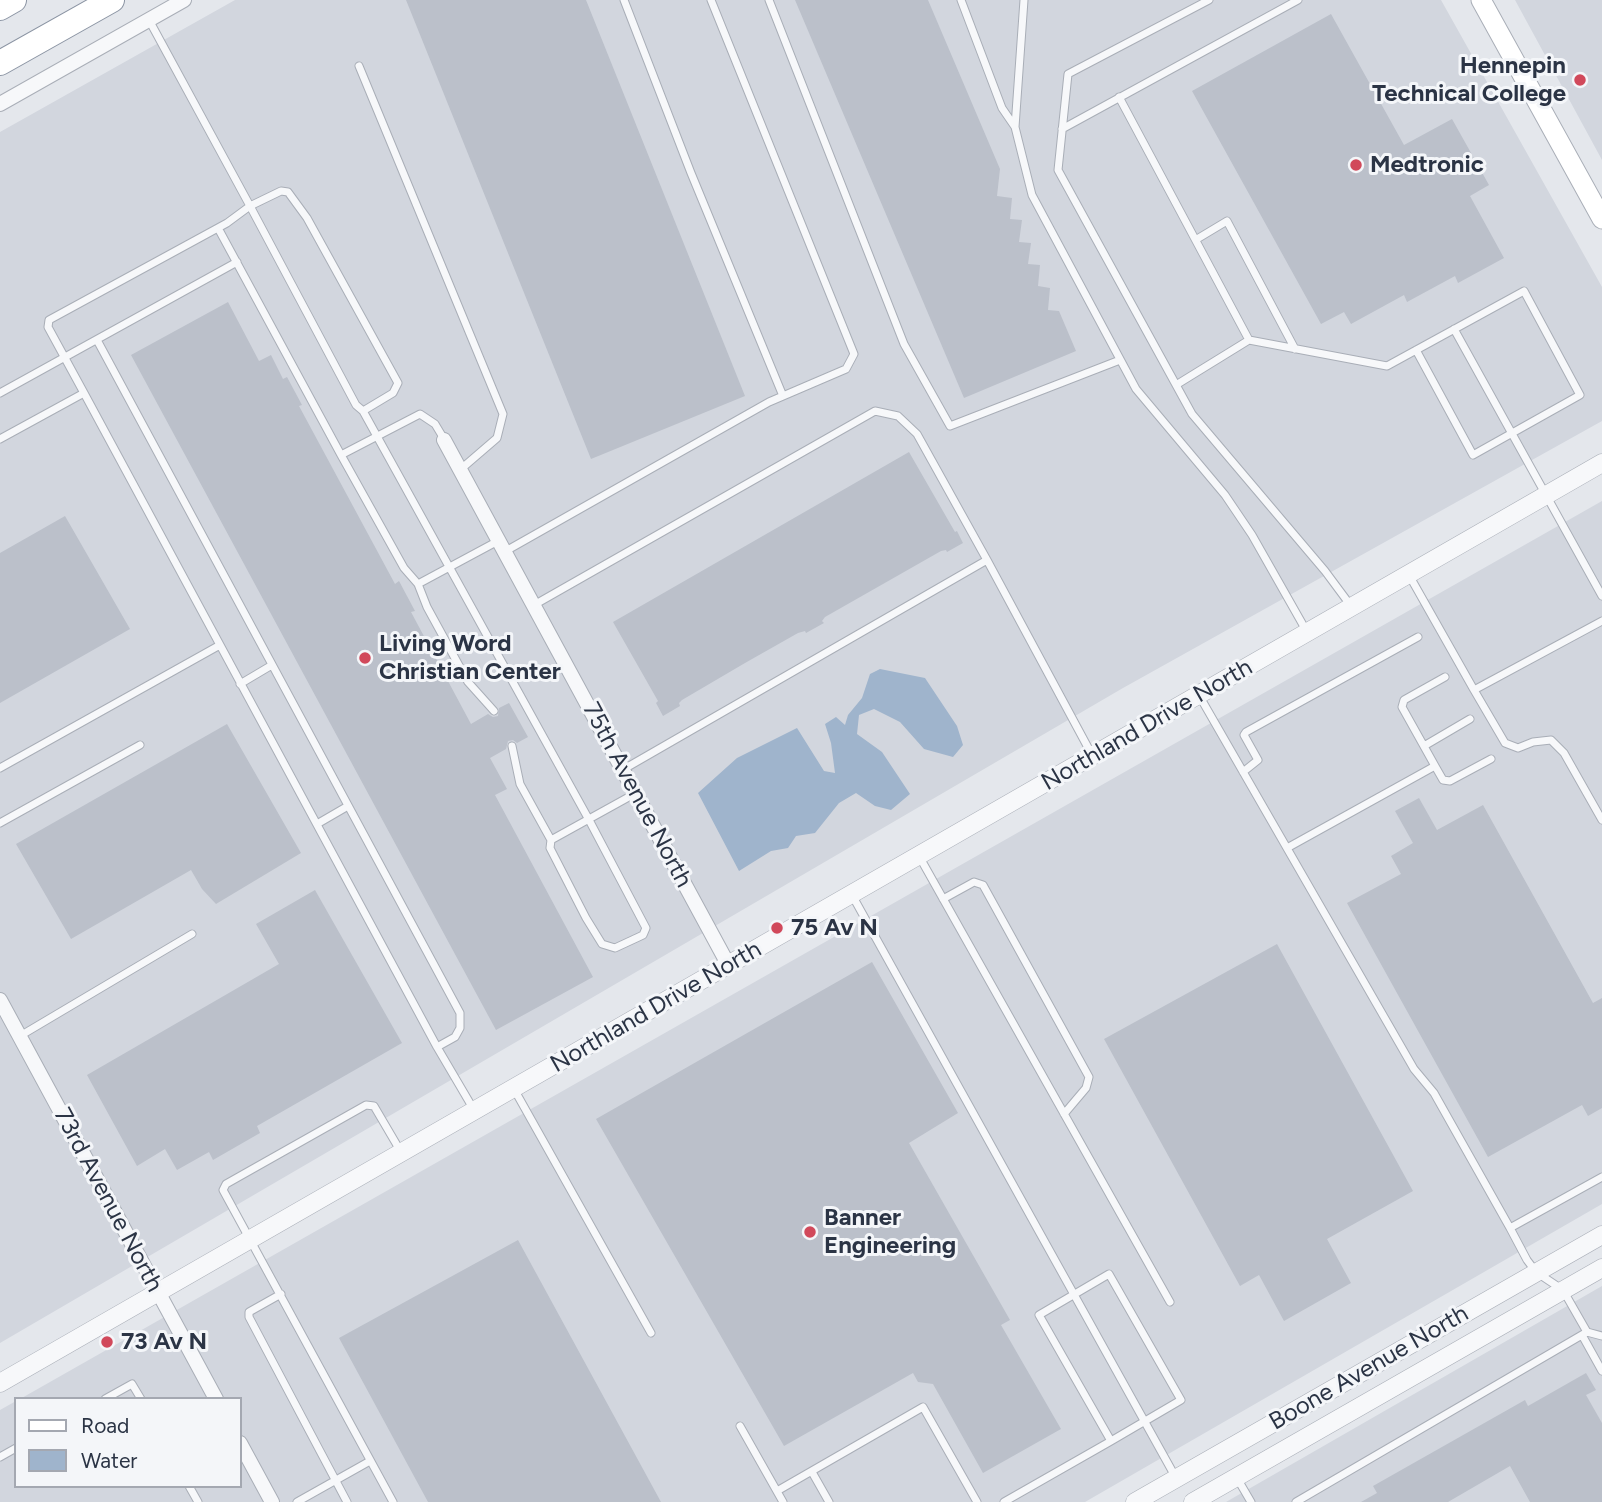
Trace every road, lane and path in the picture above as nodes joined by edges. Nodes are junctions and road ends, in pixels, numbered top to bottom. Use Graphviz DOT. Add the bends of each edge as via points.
graph roads {
  1 [pos="14,0"];
  2 [pos="111,0"];
  3 [pos="184,0"];
  4 [pos="624,0"];
  5 [pos="711,0"];
  6 [pos="769,0"];
  7 [pos="961,0"];
  8 [pos="1024,0"];
  9 [pos="1209,0"];
  10 [pos="1297,0"];
  11 [pos="1481,0"];
  12 [pos="0,8"];
  13 [pos="149,20"];
  14 [pos="0,63"];
  15 [pos="359,66"];
  16 [pos="1119,97"];
  17 [pos="0,104"];
  18 [pos="1015,127"];
  19 [pos="1062,129"];
  20 [pos="250,206"];
  21 [pos="1602,219"];
  22 [pos="218,228"];
  23 [pos="1197,239"];
  24 [pos="237,262"];
  25 [pos="1454,329"];
  26 [pos="97,340"];
  27 [pos="1249,340"];
  28 [pos="1295,349"];
  29 [pos="1416,350"];
  30 [pos="65,358"];
  31 [pos="1120,360"];
  32 [pos="1176,385"];
  33 [pos="0,393"];
  34 [pos="84,393"];
  35 [pos="783,396"];
  36 [pos="363,411"];
  37 [pos="1513,434"];
  38 [pos="376,437"];
  39 [pos="0,439"];
  40 [pos="444,440"];
  41 [pos="341,455"];
  42 [pos="1602,463"];
  43 [pos="461,469"];
  44 [pos="1545,495"];
  45 [pos="502,546"];
  46 [pos="986,560"];
  47 [pos="451,567"];
  48 [pos="1409,574"];
  49 [pos="418,584"];
  50 [pos="1602,596"];
  51 [pos="534,605"];
  52 [pos="1352,607"];
  53 [pos="1602,621"];
  54 [pos="1307,633"];
  55 [pos="1418,637"];
  56 [pos="220,645"];
  57 [pos="272,666"];
  58 [pos="1445,677"];
  59 [pos="240,684"];
  60 [pos="1474,690"];
  61 [pos="1199,695"];
  62 [pos="494,711"];
  63 [pos="1470,719"];
  64 [pos="140,745"];
  65 [pos="512,746"];
  66 [pos="1423,746"];
  67 [pos="1093,757"];
  68 [pos="1491,759"];
  69 [pos="1435,766"];
  70 [pos="0,768"];
  71 [pos="624,769"];
  72 [pos="1244,772"];
  73 [pos="636,793"];
  74 [pos="348,806"];
  75 [pos="588,818"];
  76 [pos="1602,820"];
  77 [pos="0,823"];
  78 [pos="317,824"];
  79 [pos="551,840"];
  80 [pos="1287,848"];
  81 [pos="919,855"];
  82 [pos="851,894"];
  83 [pos="943,899"];
  84 [pos="192,934"];
  85 [pos="729,965"];
  86 [pos="0,1000"];
  87 [pos="5,1022"];
  88 [pos="20,1037"];
  89 [pos="438,1047"];
  90 [pos="513,1088"];
  91 [pos="474,1110"];
  92 [pos="1064,1114"];
  93 [pos="401,1152"];
  94 [pos="1602,1178"];
  95 [pos="1510,1228"];
  96 [pos="1602,1235"];
  97 [pos="251,1238"];
  98 [pos="1602,1268"];
  99 [pos="1536,1272"];
  100 [pos="1563,1290"];
  101 [pos="158,1292"];
  102 [pos="281,1294"];
  103 [pos="1074,1294"];
  104 [pos="1170,1302"];
  105 [pos="651,1333"];
  106 [pos="1584,1333"];
  107 [pos="1602,1336"];
  108 [pos="1602,1371"];
  109 [pos="0,1383"];
  110 [pos="109,1397"];
  111 [pos="140,1397"];
  112 [pos="215,1397"];
  113 [pos="1144,1421"];
  114 [pos="740,1426"];
  115 [pos="1111,1441"];
  116 [pos="242,1447"];
  117 [pos="370,1461"];
  118 [pos="812,1472"];
  119 [pos="1237,1477"];
  120 [pos="1177,1478"];
  121 [pos="336,1480"];
  122 [pos="777,1491"];
  123 [pos="272,1502"];
  124 [pos="297,1502"];
  125 [pos="347,1502"];
  126 [pos="393,1502"];
  127 [pos="783,1502"];
  128 [pos="829,1502"];
  129 [pos="977,1502"];
  130 [pos="1004,1502"];
  131 [pos="1135,1502"];
  132 [pos="1193,1502"];
  133 [pos="1251,1502"];
  134 [pos="1296,1502"];
  1 -- 12 [label="highway"];
  2 -- 14 [label="highway"];
  3 -- 13 [label="street"];
  4 -- 35 [label="lane"];
  5 -- 35 [label="lane" via="854,354 846,369"];
  6 -- 31 [label="lane" via="904,344 950,426"];
  7 -- 18 [label="lane" via="1002,108"];
  8 -- 18 [label="lane"];
  9 -- 19 [label="lane" via="1068,74"];
  10 -- 16 [label="lane"];
  11 -- 21 [label="main road"];
  13 -- 17 [label="street"];
  13 -- 20 [label="lane"];
  15 -- 43 [label="lane" via="503,414 497,438"];
  16 -- 19 [label="lane"];
  16 -- 23 [label="lane"];
  18 -- 31 [label="lane" via="1032,195"];
  19 -- 32 [label="lane" via="1058,170"];
  20 -- 22 [label="lane"];
  20 -- 36 [label="lane"];
  20 -- 36 [label="lane" via="288,192 398,383 394,393"];
  22 -- 24 [label="lane"];
  22 -- 30 [label="lane" via="49,320 48,327"];
  23 -- 27 [label="lane"];
  23 -- 28 [label="lane" via="1227,221"];
  24 -- 26 [label="lane"];
  24 -- 41 [label="lane"];
  25 -- 29 [label="lane"];
  25 -- 37 [label="lane"];
  25 -- 37 [label="lane" via="1524,291 1580,395"];
  26 -- 30 [label="lane"];
  26 -- 57 [label="lane"];
  27 -- 28 [label="lane"];
  27 -- 32 [label="lane"];
  28 -- 29 [label="lane" via="1387,366"];
  29 -- 37 [label="lane" via="1473,456"];
  30 -- 33 [label="lane"];
  30 -- 34 [label="lane"];
  31 -- 54 [label="lane" via="1136,389 1232,505"];
  32 -- 52 [label="lane" via="1192,414"];
  34 -- 39 [label="lane"];
  34 -- 56 [label="lane"];
  35 -- 45 [label="lane"];
  36 -- 38 [label="lane"];
  37 -- 44 [label="lane"];
  38 -- 40 [label="lane" via="419,414 435,424"];
  38 -- 41 [label="lane"];
  38 -- 47 [label="lane"];
  40 -- 43 [label="street, 75th Avenue North"];
  41 -- 49 [label="lane" via="404,568"];
  42 -- 44 [label="street, Northland Drive North"];
  43 -- 45 [label="street, 75th Avenue North"];
  44 -- 48 [label="street, Northland Drive North"];
  44 -- 50 [label="lane"];
  45 -- 47 [label="lane"];
  45 -- 51 [label="street, 75th Avenue North"];
  46 -- 51 [label="lane" via="917,434 898,416 875,411"];
  46 -- 67 [label="lane"];
  46 -- 71 [label="lane"];
  47 -- 49 [label="lane"];
  47 -- 75 [label="lane"];
  48 -- 52 [label="street, Northland Drive North"];
  48 -- 60 [label="lane"];
  49 -- 62 [label="lane" via="468,682"];
  51 -- 71 [label="street, 75th Avenue North"];
  52 -- 54 [label="street, Northland Drive North"];
  53 -- 60 [label="lane"];
  54 -- 61 [label="street, Northland Drive North"];
  55 -- 72 [label="lane" via="1246,732 1258,760"];
  56 -- 59 [label="lane"];
  56 -- 70 [label="lane"];
  57 -- 59 [label="lane"];
  57 -- 74 [label="lane"];
  58 -- 66 [label="lane" via="1404,700 1402,707"];
  59 -- 78 [label="lane"];
  60 -- 76 [label="lane" via="1505,743 1518,748 1551,740 1564,753"];
  61 -- 67 [label="street, Northland Drive North"];
  61 -- 72 [label="lane"];
  63 -- 66 [label="lane"];
  64 -- 77 [label="lane"];
  65 -- 79 [label="lane" via="520,785"];
  66 -- 69 [label="lane"];
  67 -- 81 [label="street, Northland Drive North"];
  68 -- 69 [label="lane" via="1450,781 1443,780"];
  69 -- 80 [label="lane"];
  71 -- 73 [label="street, 75th Avenue North"];
  72 -- 80 [label="lane"];
  73 -- 75 [label="lane"];
  73 -- 85 [label="street, 75th Avenue North"];
  74 -- 78 [label="lane"];
  74 -- 89 [label="lane" via="460,1013 455,1037"];
  75 -- 79 [label="lane"];
  75 -- 79 [label="lane" via="646,928 643,935 615,948 602,944 550,848"];
  78 -- 89 [label="lane"];
  80 -- 95 [label="lane"];
  81 -- 82 [label="street, Northland Drive North"];
  81 -- 83 [label="lane"];
  82 -- 85 [label="street, Northland Drive North"];
  82 -- 103 [label="lane"];
  83 -- 92 [label="lane"];
  83 -- 92 [label="lane" via="974,882 983,885 1089,1077 1086,1088"];
  84 -- 88 [label="lane"];
  85 -- 90 [label="street, Northland Drive North"];
  86 -- 87 [label="street, 73rd Avenue North"];
  87 -- 88 [label="street, 73rd Avenue North"];
  88 -- 101 [label="street, 73rd Avenue North"];
  89 -- 91 [label="lane"];
  90 -- 91 [label="street, Northland Drive North"];
  90 -- 105 [label="lane"];
  91 -- 93 [label="street, Northland Drive North"];
  92 -- 104 [label="lane"];
  93 -- 97 [label="street, Northland Drive North"];
  93 -- 97 [label="lane" via="374,1106 366,1105 226,1184 223,1189"];
  94 -- 95 [label="lane"];
  95 -- 99 [label="lane"];
  96 -- 99 [label="street, Boone Avenue North"];
  97 -- 101 [label="street, Northland Drive North"];
  97 -- 102 [label="lane"];
  98 -- 100 [label="street, Boone Avenue North"];
  99 -- 100 [label="lane"];
  99 -- 120 [label="street, Boone Avenue North"];
  100 -- 106 [label="lane"];
  100 -- 119 [label="street, Boone Avenue North"];
  101 -- 109 [label="street, Northland Drive North"];
  101 -- 112 [label="street, 73rd Avenue North"];
  102 -- 117 [label="lane"];
  102 -- 121 [label="lane" via="249,1312 249,1317"];
  103 -- 113 [label="lane"];
  103 -- 113 [label="lane" via="1109,1274 1181,1399"];
  103 -- 115 [label="lane" via="1039,1315"];
  106 -- 107 [label="lane"];
  106 -- 108 [label="lane"];
  106 -- 134 [label="lane"];
  110 -- 111 [label="lane" via="132,1384"];
  113 -- 115 [label="lane"];
  113 -- 120 [label="lane"];
  114 -- 122 [label="lane"];
  115 -- 130 [label="lane"];
  116 -- 123 [label="street"];
  117 -- 121 [label="lane"];
  117 -- 126 [label="lane"];
  118 -- 122 [label="lane"];
  118 -- 128 [label="lane"];
  118 -- 129 [label="lane" via="923,1407"];
  119 -- 132 [label="street, Boone Avenue North"];
  119 -- 133 [label="lane"];
  120 -- 131 [label="street, Boone Avenue North"];
  121 -- 124 [label="lane"];
  121 -- 125 [label="lane"];
  122 -- 127 [label="lane"];
}
